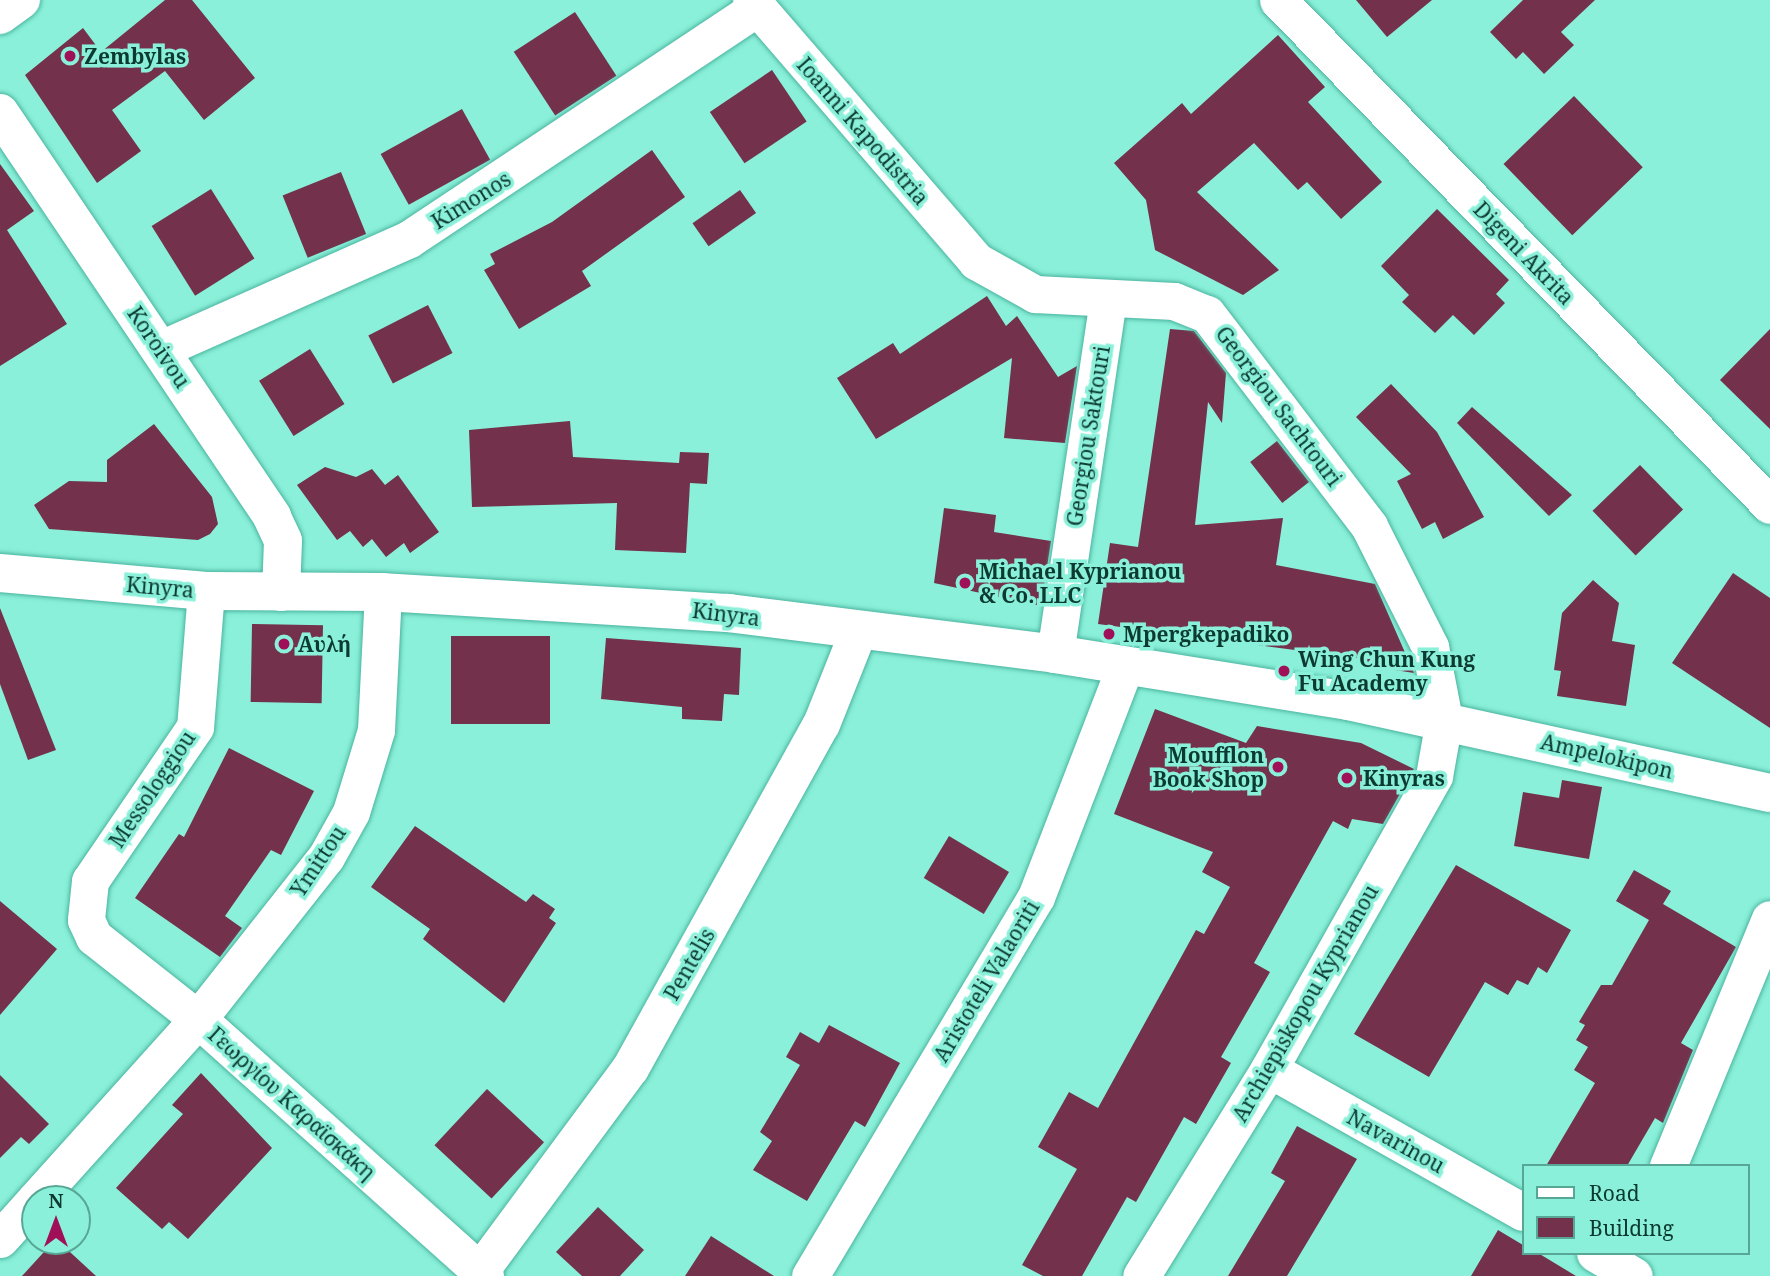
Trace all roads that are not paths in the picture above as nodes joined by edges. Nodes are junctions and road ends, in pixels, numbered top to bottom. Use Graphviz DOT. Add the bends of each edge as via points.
graph roads {
  1 [pos="21,0"];
  2 [pos="1278,0"];
  3 [pos="754,4"];
  4 [pos="0,15"];
  5 [pos="0,113"];
  6 [pos="976,261"];
  7 [pos="1108,301"];
  8 [pos="161,349"];
  9 [pos="1770,505"];
  10 [pos="0,573"];
  11 [pos="205,591"];
  12 [pos="281,592"];
  13 [pos="383,592"];
  14 [pos="858,631"];
  15 [pos="1055,654"];
  16 [pos="1125,669"];
  17 [pos="1444,720"];
  18 [pos="1768,788"];
  19 [pos="1770,919"];
  20 [pos="94,937"];
  21 [pos="198,1018"];
  22 [pos="1269,1069"];
  23 [pos="1669,1164"];
  24 [pos="49,1185"];
  25 [pos="1522,1211"];
  26 [pos="21,1216"];
  27 [pos="0,1239"];
  28 [pos="482,1274"];
  29 [pos="810,1276"];
  30 [pos="1141,1276"];
  1 -- 4 [label="street"];
  2 -- 9 [label="street, Digeni Akrita"];
  3 -- 6 [label="street, Ioanni Kapodistria"];
  3 -- 8 [label="street, Kimonos" via="568,139 409,239"];
  5 -- 8 [label="street, Koroivou"];
  6 -- 7 [label="street, Georgiou Sachtouri" via="1035,294"];
  7 -- 15 [label="street, Georgiou Saktouri"];
  7 -- 17 [label="street, Georgiou Sachtouri" via="1192,304 1225,333 1369,526 1406,590 1430,647"];
  8 -- 12 [label="street, Koroivou" via="272,517 283,541"];
  10 -- 11 [label="street, Kinyra"];
  11 -- 12 [label="street, Kinyra"];
  11 -- 20 [label="street, Messologgiou" via="195,727 90,881 83,902"];
  12 -- 13 [label="street, Kinyra"];
  13 -- 14 [label="street, Kinyra" via="632,604"];
  13 -- 21 [label="street, Ymittou" via="376,730 351,812 326,857"];
  14 -- 15 [label="street, Kinyra"];
  14 -- 28 [label="street, Pentelis" via="821,724 781,802 630,1069"];
  15 -- 16 [label="street, Kinyra"];
  16 -- 17 [label="street, Kinyra"];
  16 -- 29 [label="street, Aristoteli Valaoriti" via="1036,897"];
  17 -- 18 [label="street, Ampelokipon"];
  17 -- 22 [label="street, Archiepiskopou Kyprianou" via="1434,776 1420,804"];
  19 -- 23 [label="street"];
  20 -- 21 [label="street, Γεωργίου Καραϊσκάκη"];
  21 -- 24 [label="street, Ymittou"];
  21 -- 28 [label="street, Γεωργίου Καραϊσκάκη"];
  22 -- 25 [label="street, Navarinou"];
  22 -- 30 [label="street, Archiepiskopou Kyprianou"];
  26 -- 27 [label="street, Ymittou"];
}
